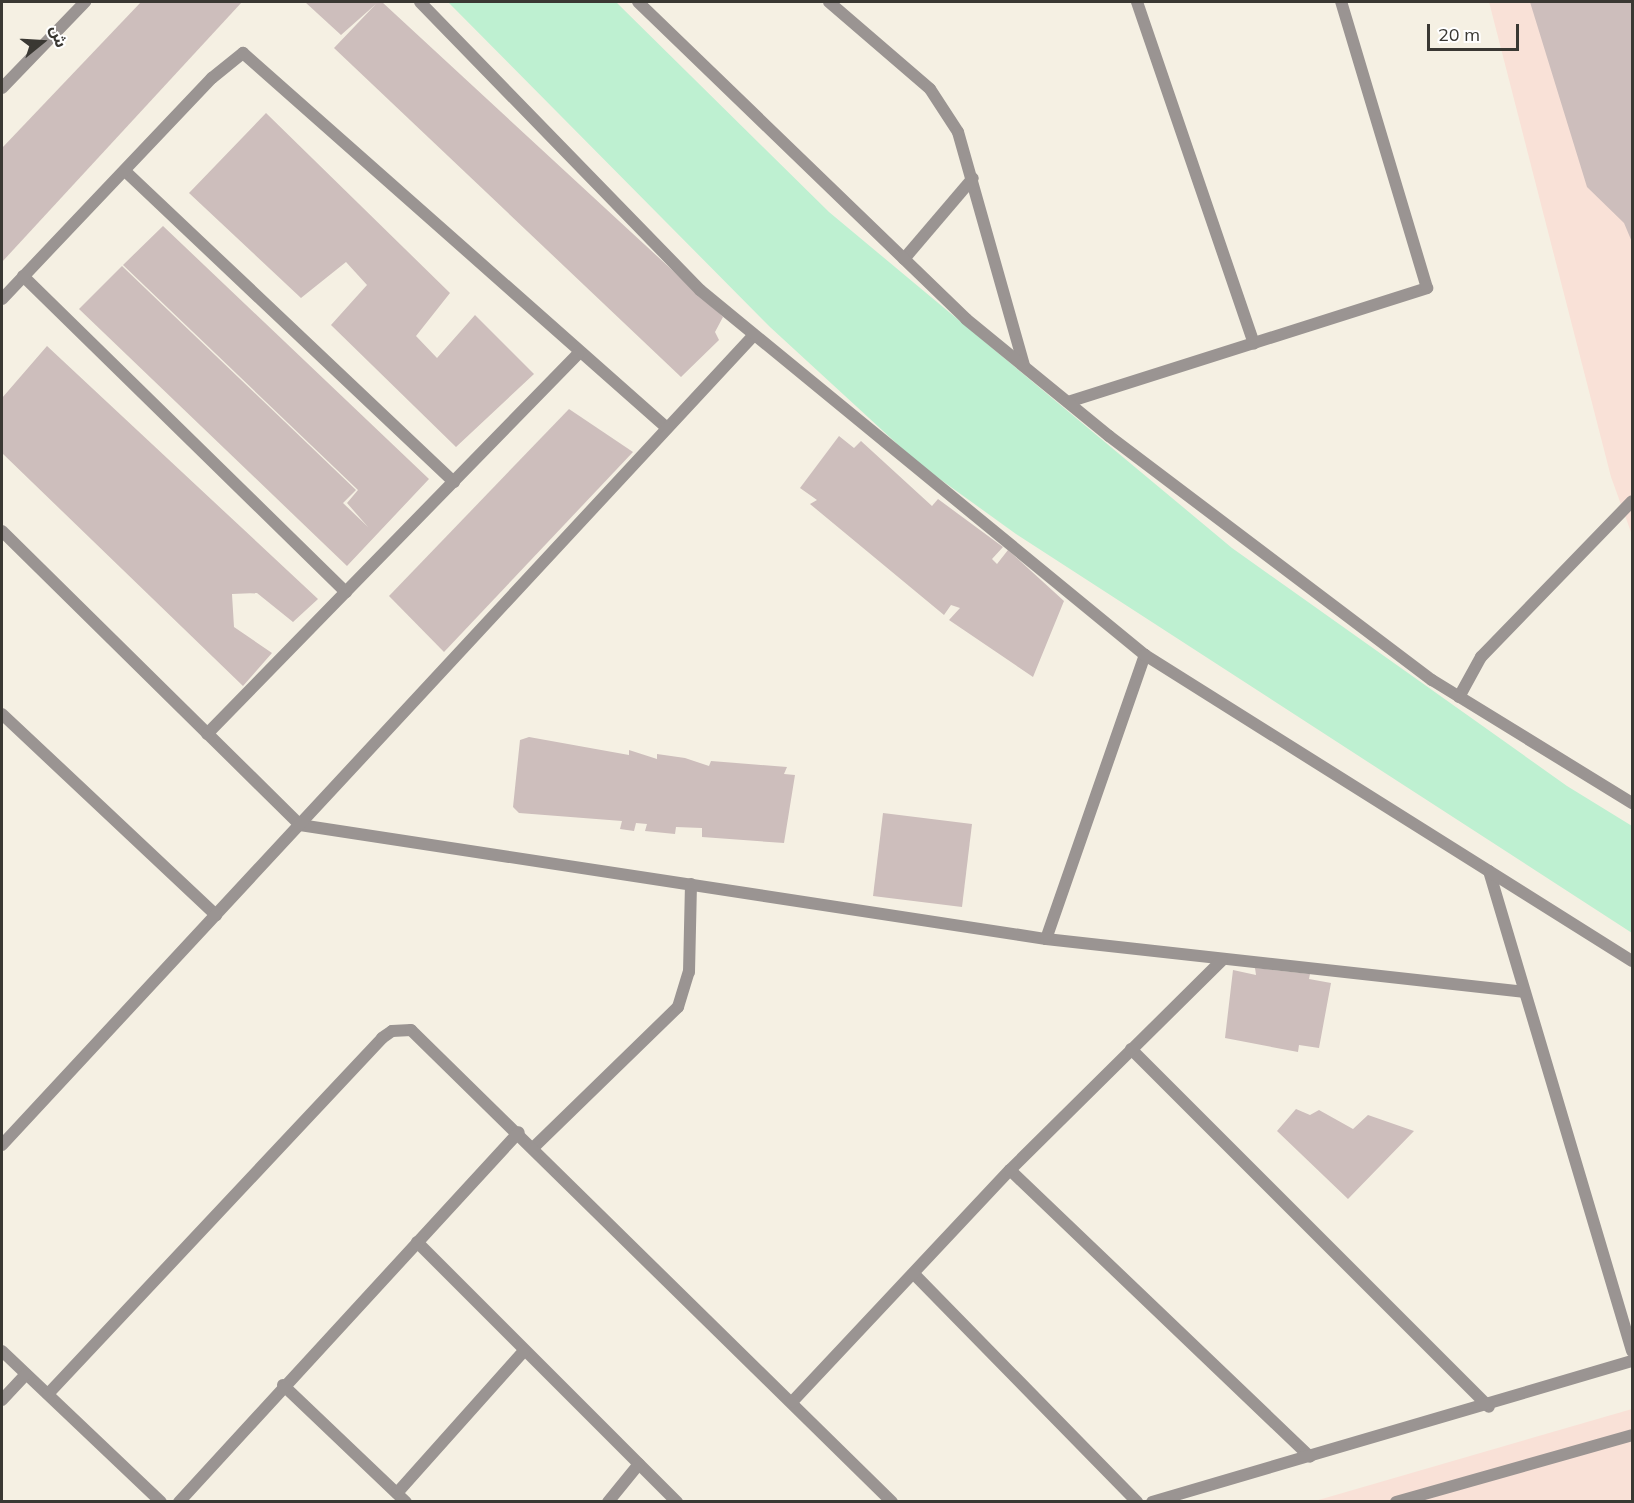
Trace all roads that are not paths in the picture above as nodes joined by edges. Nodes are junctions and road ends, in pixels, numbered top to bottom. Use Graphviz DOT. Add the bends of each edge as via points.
graph roads {
  1 [pos="85,2"];
  2 [pos="420,2"];
  3 [pos="638,2"];
  4 [pos="830,2"];
  5 [pos="1137,2"];
  6 [pos="1341,2"];
  7 [pos="2,88"];
  8 [pos="125,171"];
  9 [pos="973,178"];
  10 [pos="904,259"];
  11 [pos="23,276"];
  12 [pos="2,298"];
  13 [pos="752,337"];
  14 [pos="1254,343"];
  15 [pos="578,354"];
  16 [pos="1024,366"];
  17 [pos="1068,402"];
  18 [pos="667,428"];
  19 [pos="454,482"];
  20 [pos="1632,501"];
  21 [pos="2,531"];
  22 [pos="346,592"];
  23 [pos="1145,656"];
  24 [pos="1459,697"];
  25 [pos="2,714"];
  26 [pos="207,734"];
  27 [pos="1632,803"];
  28 [pos="300,825"];
  29 [pos="1489,871"];
  30 [pos="690,884"];
  31 [pos="216,915"];
  32 [pos="1046,939"];
  33 [pos="1222,960"];
  34 [pos="1632,961"];
  35 [pos="1522,992"];
  36 [pos="1131,1049"];
  37 [pos="519,1132"];
  38 [pos="2,1145"];
  39 [pos="534,1147"];
  40 [pos="1010,1170"];
  41 [pos="417,1242"];
  42 [pos="914,1274"];
  43 [pos="2,1351"];
  44 [pos="524,1351"];
  45 [pos="1632,1351"];
  46 [pos="1632,1361"];
  47 [pos="26,1374"];
  48 [pos="283,1385"];
  49 [pos="48,1394"];
  50 [pos="2,1400"];
  51 [pos="792,1402"];
  52 [pos="1489,1407"];
  53 [pos="1632,1435"];
  54 [pos="1310,1457"];
  55 [pos="639,1464"];
  56 [pos="402,1497"];
  57 [pos="161,1502"];
  58 [pos="179,1502"];
  59 [pos="608,1502"];
  60 [pos="677,1502"];
  61 [pos="892,1502"];
  62 [pos="1137,1502"];
  63 [pos="1152,1502"];
  64 [pos="1396,1502"];
  1 -- 7 [label="street"];
  2 -- 13 [label="street"];
  3 -- 10 [label="street"];
  4 -- 9 [label="street" via="937,97 958,132"];
  5 -- 14 [label="street"];
  6 -- 14 [label="street" via="1428,285 1417,294"];
  8 -- 11 [label="street"];
  8 -- 15 [label="street" via="243,53"];
  8 -- 19 [label="street"];
  9 -- 10 [label="street"];
  9 -- 16 [label="street"];
  10 -- 16 [label="street"];
  11 -- 12 [label="street"];
  11 -- 22 [label="street"];
  13 -- 18 [label="street"];
  13 -- 23 [label="street"];
  14 -- 17 [label="street"];
  15 -- 18 [label="street"];
  15 -- 19 [label="street"];
  16 -- 17 [label="street"];
  17 -- 24 [label="street"];
  18 -- 28 [label="street"];
  19 -- 22 [label="street"];
  20 -- 24 [label="street" via="1481,657"];
  21 -- 26 [label="street"];
  22 -- 26 [label="street"];
  23 -- 29 [label="street"];
  23 -- 32 [label="street"];
  24 -- 27 [label="street"];
  25 -- 31 [label="street"];
  26 -- 28 [label="street"];
  28 -- 30 [label="street"];
  28 -- 31 [label="street"];
  29 -- 34 [label="street"];
  29 -- 35 [label="street"];
  30 -- 32 [label="street"];
  30 -- 39 [label="street" via="689,972 678,1007"];
  31 -- 38 [label="street"];
  32 -- 33 [label="street"];
  33 -- 35 [label="street"];
  33 -- 36 [label="street"];
  35 -- 45 [label="street"];
  36 -- 40 [label="street"];
  36 -- 52 [label="street"];
  37 -- 39 [label="street"];
  37 -- 41 [label="street"];
  37 -- 49 [label="street" via="422,1035 392,1031"];
  39 -- 51 [label="street"];
  40 -- 42 [label="street"];
  40 -- 54 [label="street"];
  41 -- 44 [label="street"];
  41 -- 48 [label="street"];
  42 -- 51 [label="street"];
  42 -- 62 [label="street"];
  43 -- 47 [label="street"];
  44 -- 55 [label="street"];
  44 -- 56 [label="street"];
  46 -- 52 [label="street"];
  47 -- 49 [label="street"];
  47 -- 50 [label="street"];
  48 -- 56 [label="street"];
  48 -- 58 [label="street"];
  49 -- 57 [label="street"];
  51 -- 61 [label="street"];
  52 -- 54 [label="street"];
  53 -- 64 [label="street"];
  54 -- 63 [label="street"];
  55 -- 59 [label="street"];
  55 -- 60 [label="street"];
}
